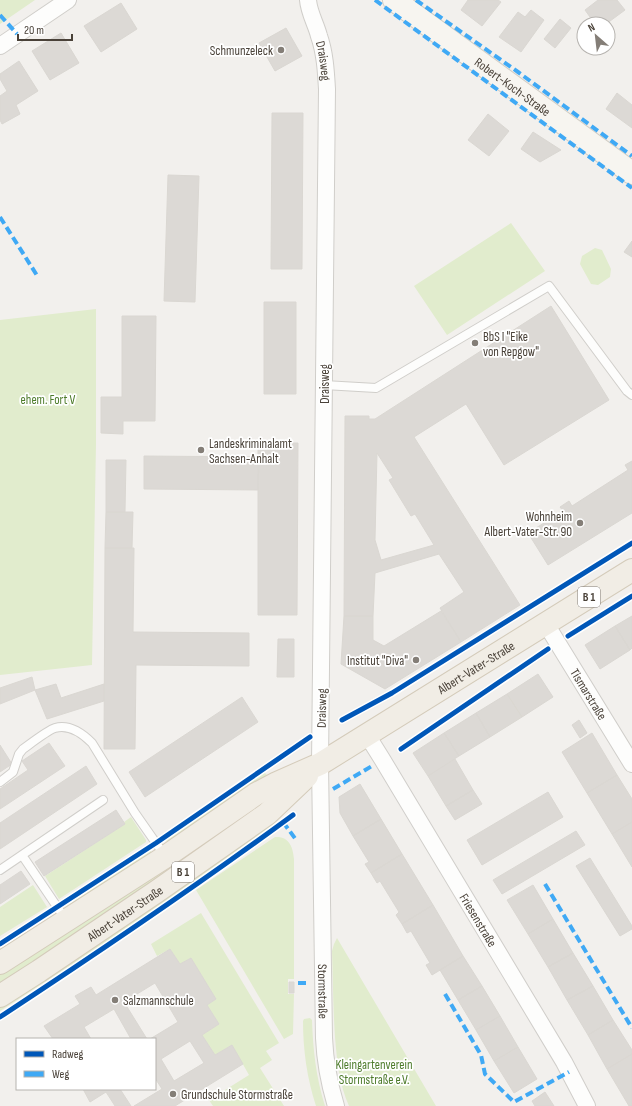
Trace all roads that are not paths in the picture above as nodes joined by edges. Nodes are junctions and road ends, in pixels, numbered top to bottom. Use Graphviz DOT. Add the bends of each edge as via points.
graph roads {
  1 [pos="68,0"];
  2 [pos="394,0"];
  3 [pos="307,2"];
  4 [pos="0,46"];
  5 [pos="632,173"];
  6 [pos="324,385"];
  7 [pos="632,395"];
  8 [pos="632,570"];
  9 [pos="546,624"];
  10 [pos="367,735"];
  11 [pos="320,764"];
  12 [pos="632,764"];
  13 [pos="0,782"];
  14 [pos="103,800"];
  15 [pos="22,855"];
  16 [pos="165,857"];
  17 [pos="0,870"];
  18 [pos="66,921"];
  19 [pos="0,963"];
  20 [pos="0,996"];
  21 [pos="336,1106"];
  22 [pos="587,1106"];
  1 -- 4 [label="street"];
  2 -- 5 [label="street, Robert-Koch-Straße"];
  3 -- 6 [label="street, Draisweg" via="320,37 327,90"];
  6 -- 7 [label="lane" via="376,388 548,286"];
  6 -- 11 [label="street, Draisweg"];
  8 -- 9 [label="main road, Albert-Vater-Straße / B 1"];
  9 -- 10 [label="main road, Albert-Vater-Straße / B 1"];
  9 -- 12 [label="street, Tismarstraße"];
  10 -- 11 [label="main road, Albert-Vater-Straße / B 1"];
  10 -- 22 [label="street, Friesenstraße" via="564,1062"];
  11 -- 16 [label="main road, Albert-Vater-Straße / B 1" via="256,794"];
  11 -- 20 [label="main road, Albert-Vater-Straße / B 1" via="267,814"];
  11 -- 21 [label="street, Stormstraße" via="324,1038 328,1079"];
  13 -- 16 [label="lane" via="13,772 23,749 56,728 74,730 92,743"];
  14 -- 15 [label="lane"];
  15 -- 17 [label="lane"];
  15 -- 18 [label="lane"];
  16 -- 18 [label="main road, Albert-Vater-Straße / B 1"];
  18 -- 19 [label="main road, Albert-Vater-Straße / B 1"];
}
